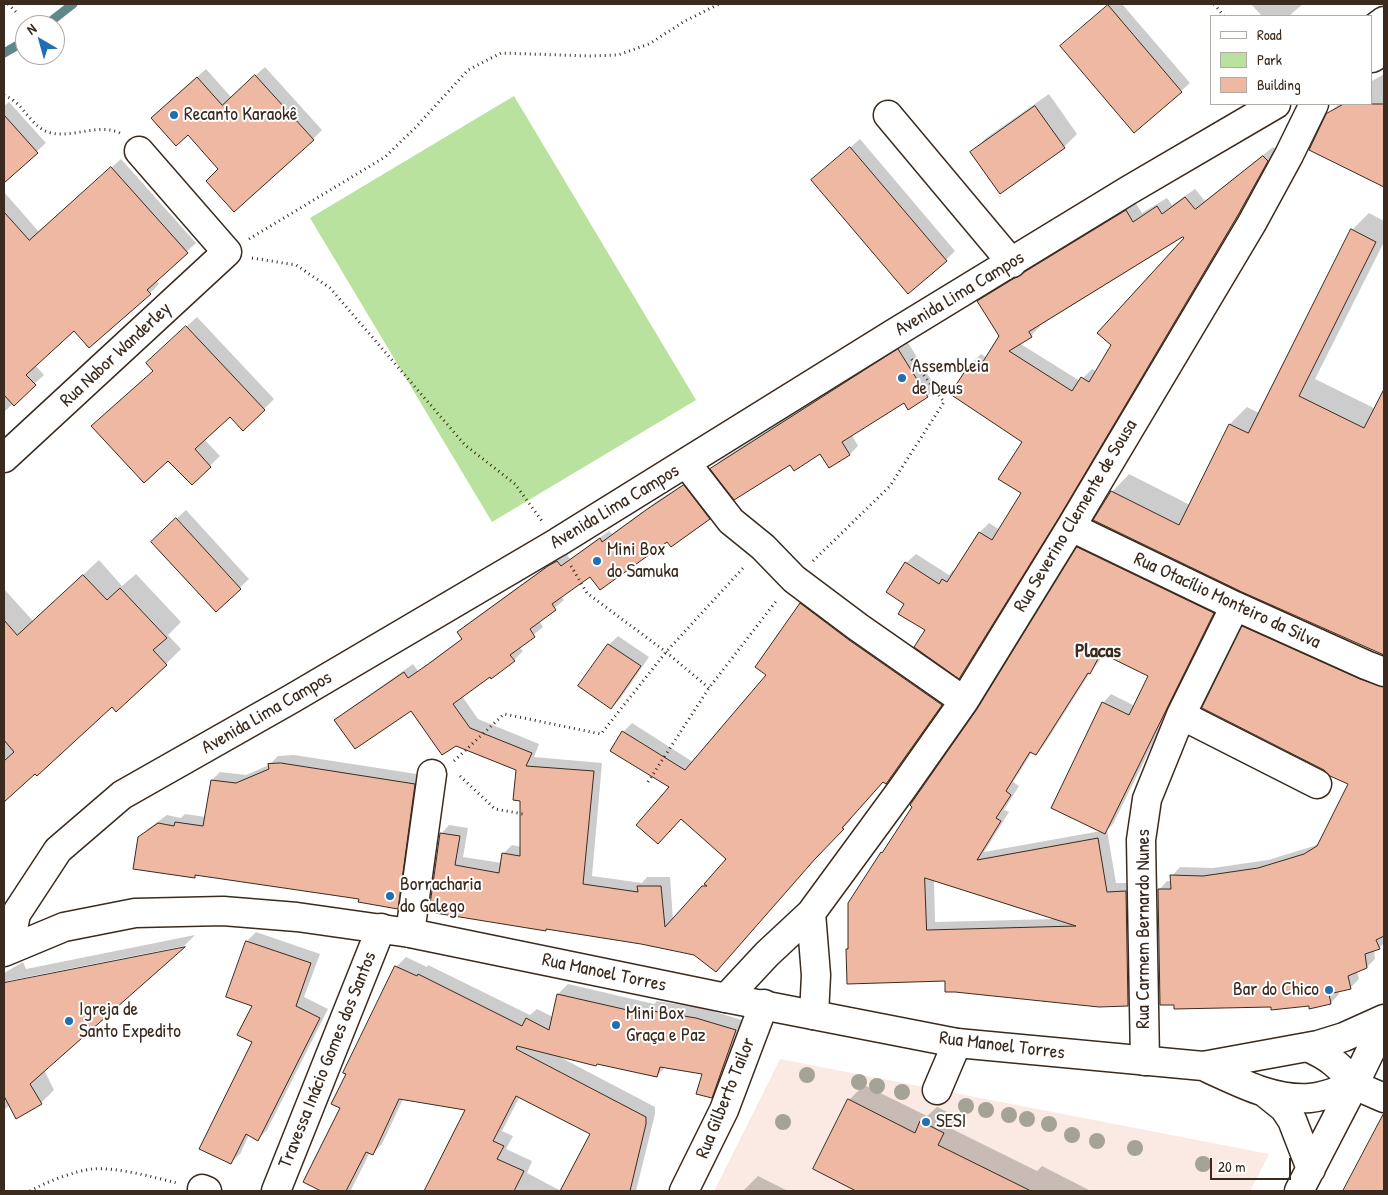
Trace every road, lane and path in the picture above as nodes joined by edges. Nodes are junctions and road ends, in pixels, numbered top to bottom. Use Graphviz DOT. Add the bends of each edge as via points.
graph roads {
  1 [pos="8,4"];
  2 [pos="719,4"];
  3 [pos="1214,4"];
  4 [pos="18,14"];
  5 [pos="1223,15"];
  6 [pos="1384,21"];
  7 [pos="1373,29"];
  8 [pos="1384,51"];
  9 [pos="1373,57"];
  10 [pos="4,95"];
  11 [pos="1274,105"];
  12 [pos="1314,105"];
  13 [pos="888,115"];
  14 [pos="139,151"];
  15 [pos="227,252"];
  16 [pos="1012,263"];
  17 [pos="4,458"];
  18 [pos="686,464"];
  19 [pos="1070,526"];
  20 [pos="558,542"];
  21 [pos="763,547"];
  22 [pos="1235,606"];
  23 [pos="666,652"];
  24 [pos="1384,672"];
  25 [pos="709,688"];
  26 [pos="964,701"];
  27 [pos="1181,715"];
  28 [pos="440,770"];
  29 [pos="1316,784"];
  30 [pos="523,814"];
  31 [pos="10,907"];
  32 [pos="811,913"];
  33 [pos="381,928"];
  34 [pos="410,933"];
  35 [pos="6,950"];
  36 [pos="726,998"];
  37 [pos="764,1004"];
  38 [pos="814,1015"];
  39 [pos="1384,1019"];
  40 [pos="1384,1023"];
  41 [pos="956,1042"];
  42 [pos="1307,1047"];
  43 [pos="1145,1061"];
  44 [pos="1203,1066"];
  45 [pos="1354,1085"];
  46 [pos="937,1090"];
  47 [pos="1264,1092"];
  48 [pos="1384,1098"];
  49 [pos="1305,1180"];
  50 [pos="204,1190"];
  51 [pos="30,1191"];
  52 [pos="276,1191"];
  53 [pos="684,1191"];
  1 -- 4 [label="path"];
  2 -- 15 [label="path" via="649,44 618,55 501,52 468,70 385,157"];
  3 -- 5 [label="path"];
  6 -- 7 [label="street"];
  8 -- 9 [label="street"];
  10 -- 14 [label="path" via="14,100 38,128 49,133 62,135 114,130 124,135"];
  11 -- 16 [label="street, Avenida Lima Campos"];
  12 -- 19 [label="street, Rua Severino Clemente de Sousa" via="1252,223"];
  13 -- 16 [label="street"];
  14 -- 15 [label="street"];
  15 -- 17 [label="street, Rua Nabor Wanderley"];
  15 -- 20 [label="path" via="296,265 330,288 465,444 515,484"];
  16 -- 18 [label="street, Avenida Lima Campos"];
  18 -- 20 [label="street, Avenida Lima Campos"];
  18 -- 21 [label="street" via="730,521"];
  19 -- 22 [label="street, Rua Otacílio Monteiro da Silva"];
  19 -- 26 [label="street, Rua Severino Clemente de Sousa"];
  20 -- 23 [label="path" via="587,593"];
  20 -- 31 [label="street, Avenida Lima Campos" via="122,795 58,850"];
  21 -- 23 [label="path"];
  21 -- 26 [label="street" via="794,579"];
  22 -- 24 [label="street, Rua Otacílio Monteiro da Silva"];
  22 -- 27 [label="street, Rua Carmem Bernardo Nunes"];
  23 -- 25 [label="path"];
  23 -- 28 [label="path" via="600,734 504,714"];
  26 -- 32 [label="street, Rua Severino Clemente de Sousa"];
  27 -- 29 [label="street"];
  27 -- 43 [label="street, Rua Carmem Bernardo Nunes" via="1147,799 1141,840"];
  28 -- 30 [label="path" via="495,809"];
  28 -- 34 [label="street"];
  31 -- 35 [label="street, Avenida Lima Campos"];
  32 -- 36 [label="street, Rua Severino Clemente de Sousa"];
  32 -- 38 [label="street" via="816,975"];
  33 -- 34 [label="street, Rua Manoel Torres"];
  33 -- 35 [label="street, Rua Manoel Torres" via="223,910 135,913 64,927"];
  33 -- 52 [label="street, Travessa Inácio Gomes dos Santos"];
  34 -- 36 [label="street, Rua Manoel Torres"];
  36 -- 37 [label="street, Rua Manoel Torres"];
  37 -- 38 [label="street, Rua Manoel Torres"];
  37 -- 53 [label="street, Rua Gilberto Tailor" via="724,1110"];
  38 -- 41 [label="street, Rua Manoel Torres"];
  39 -- 42 [label="street, Rua Manoel Torres" via="1344,1037"];
  40 -- 45 [label="street"];
  41 -- 43 [label="street, Rua Manoel Torres"];
  41 -- 46 [label="street"];
  42 -- 44 [label="street, Rua Manoel Torres"];
  42 -- 45 [label="street" via="1332,1059"];
  43 -- 44 [label="street, Rua Manoel Torres"];
  44 -- 47 [label="street, Rua Manoel Torres"];
  45 -- 47 [label="street, Rua Manoel Torres" via="1311,1098 1291,1098"];
  45 -- 48 [label="street"];
  45 -- 49 [label="street"];
  47 -- 49 [label="street" via="1284,1108 1292,1120"];
  50 -- 51 [label="path" via="135,1173 92,1169 47,1182"];
}
